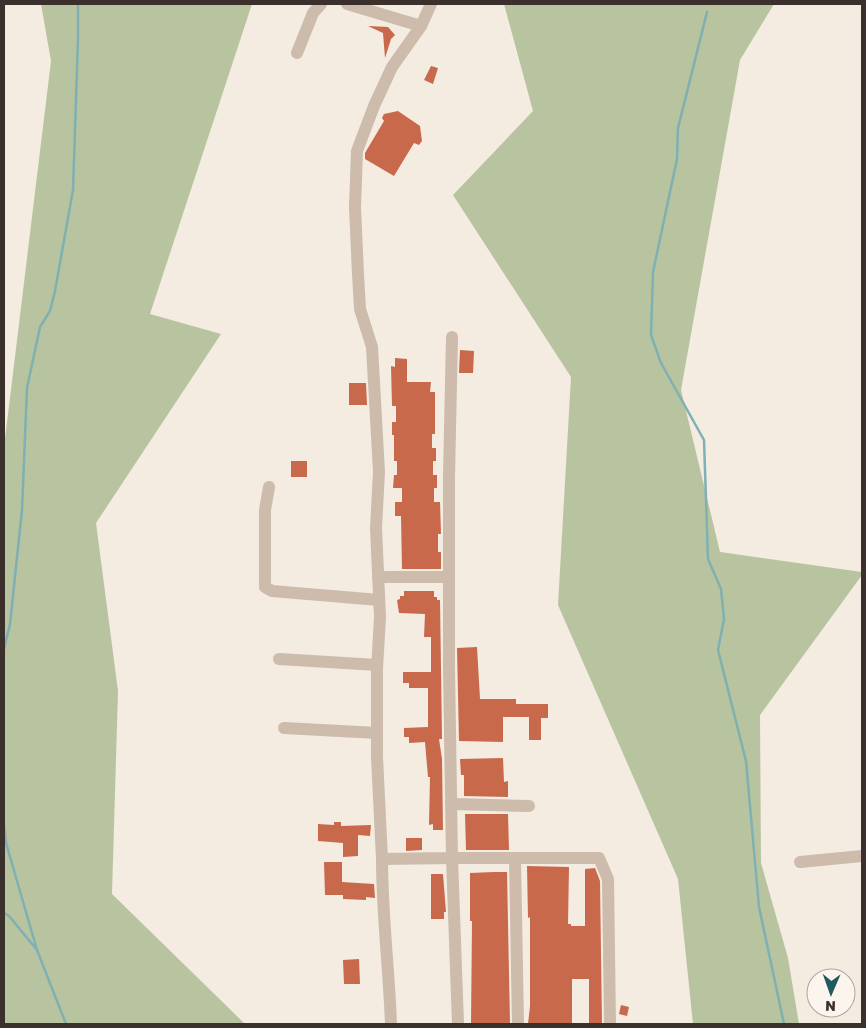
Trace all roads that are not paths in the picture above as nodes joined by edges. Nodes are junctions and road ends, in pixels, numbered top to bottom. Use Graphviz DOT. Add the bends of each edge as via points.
graph roads {
  1 [pos="321,4"];
  2 [pos="347,4"];
  3 [pos="431,4"];
  4 [pos="421,26"];
  5 [pos="297,52"];
  6 [pos="452,337"];
  7 [pos="269,488"];
  8 [pos="378,577"];
  9 [pos="449,577"];
  10 [pos="379,600"];
  11 [pos="279,659"];
  12 [pos="377,665"];
  13 [pos="284,728"];
  14 [pos="377,733"];
  15 [pos="452,804"];
  16 [pos="529,806"];
  17 [pos="862,856"];
  18 [pos="452,858"];
  19 [pos="382,859"];
  20 [pos="516,859"];
  21 [pos="800,862"];
  22 [pos="391,1024"];
  23 [pos="458,1024"];
  24 [pos="518,1024"];
  25 [pos="610,1024"];
  1 -- 5 [label="street" via="313,13"];
  2 -- 4 [label="street"];
  3 -- 4 [label="street"];
  4 -- 8 [label="street" via="392,67 357,151 355,207 360,309 372,347 379,472"];
  6 -- 9 [label="street"];
  7 -- 10 [label="street" via="265,510 265,587 272,591"];
  8 -- 9 [label="street"];
  8 -- 10 [label="street"];
  9 -- 15 [label="street"];
  10 -- 12 [label="street"];
  11 -- 12 [label="street"];
  12 -- 14 [label="street"];
  13 -- 14 [label="street"];
  14 -- 19 [label="street"];
  15 -- 16 [label="street"];
  15 -- 18 [label="street"];
  17 -- 21 [label="street"];
  18 -- 19 [label="street"];
  18 -- 20 [label="street"];
  18 -- 23 [label="street"];
  19 -- 22 [label="street"];
  20 -- 24 [label="street"];
  20 -- 25 [label="street" via="598,858 608,879"];
}
